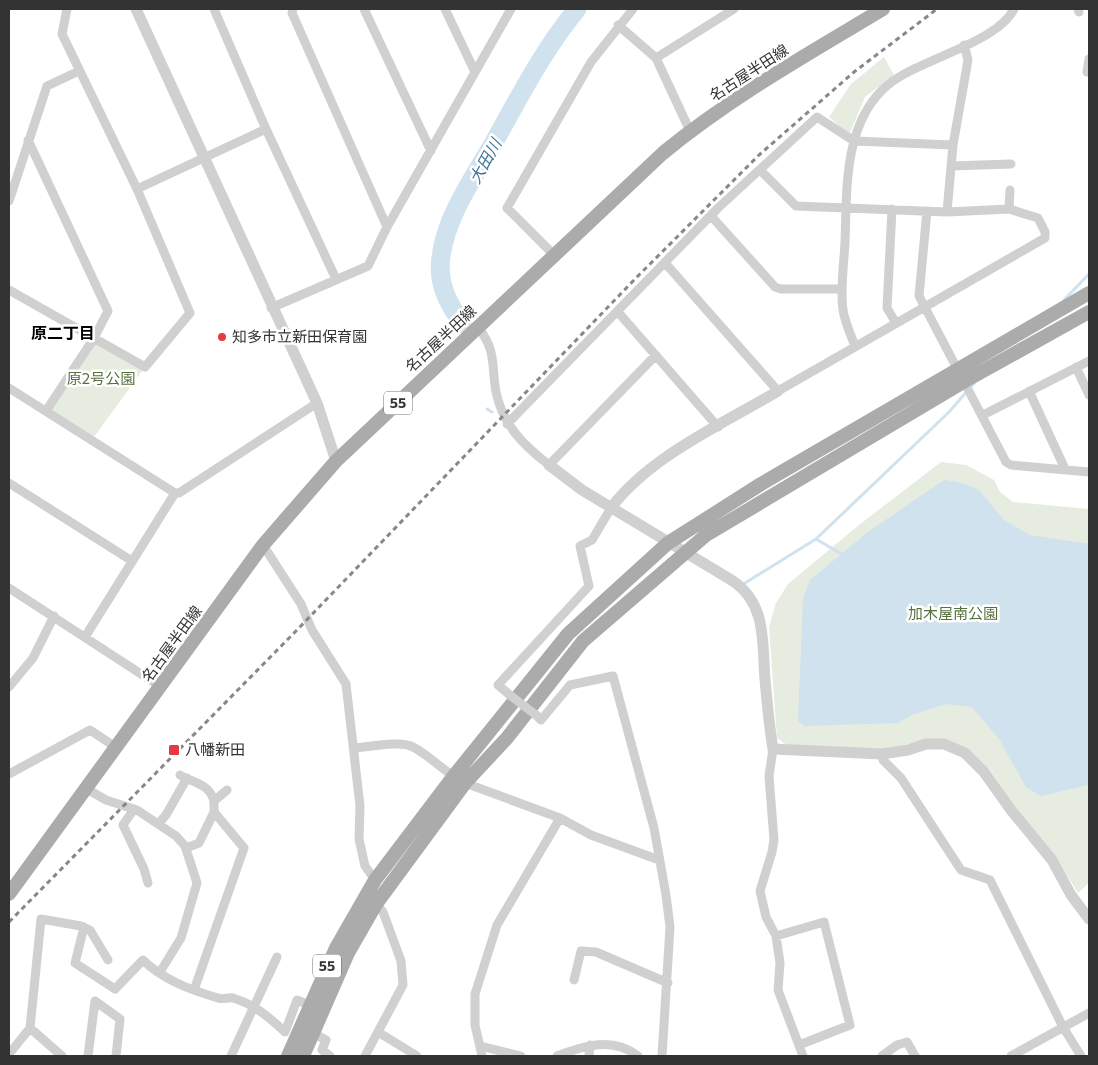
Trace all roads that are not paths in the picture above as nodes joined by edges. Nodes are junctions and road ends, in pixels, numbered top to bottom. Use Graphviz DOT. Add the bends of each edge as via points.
graph roads {
  1 [pos="67,9"];
  2 [pos="136,9"];
  3 [pos="214,9"];
  4 [pos="293,9"];
  5 [pos="364,9"];
  6 [pos="445,9"];
  7 [pos="510,9"];
  8 [pos="633,9"];
  9 [pos="734,9"];
  10 [pos="883,9"];
  11 [pos="1014,9"];
  12 [pos="618,25"];
  13 [pos="964,45"];
  14 [pos="656,58"];
  15 [pos="1089,60"];
  16 [pos="79,72"];
  17 [pos="475,72"];
  18 [pos="1087,72"];
  19 [pos="266,129"];
  20 [pos="690,131"];
  21 [pos="28,140"];
  22 [pos="854,141"];
  23 [pos="953,145"];
  24 [pos="431,151"];
  25 [pos="204,159"];
  26 [pos="1011,164"];
  27 [pos="951,166"];
  28 [pos="760,170"];
  29 [pos="137,189"];
  30 [pos="1010,190"];
  31 [pos="9,201"];
  32 [pos="846,207"];
  33 [pos="892,209"];
  34 [pos="1008,209"];
  35 [pos="927,211"];
  36 [pos="947,212"];
  37 [pos="712,217"];
  38 [pos="387,226"];
  39 [pos="554,255"];
  40 [pos="666,264"];
  41 [pos="336,279"];
  42 [pos="842,289"];
  43 [pos="9,290"];
  44 [pos="1089,293"];
  45 [pos="272,308"];
  46 [pos="924,308"];
  47 [pos="618,312"];
  48 [pos="1089,312"];
  49 [pos="896,323"];
  50 [pos="478,327"];
  51 [pos="94,338"];
  52 [pos="855,346"];
  53 [pos="656,355"];
  54 [pos="1089,361"];
  55 [pos="1076,367"];
  56 [pos="962,375"];
  57 [pos="9,388"];
  58 [pos="778,391"];
  59 [pos="1029,391"];
  60 [pos="1089,395"];
  61 [pos="317,403"];
  62 [pos="46,412"];
  63 [pos="984,415"];
  64 [pos="508,424"];
  65 [pos="718,427"];
  66 [pos="336,462"];
  67 [pos="549,465"];
  68 [pos="1065,469"];
  69 [pos="1089,472"];
  70 [pos="9,483"];
  71 [pos="174,493"];
  72 [pos="611,508"];
  73 [pos="668,543"];
  74 [pos="263,545"];
  75 [pos="686,552"];
  76 [pos="132,561"];
  77 [pos="9,588"];
  78 [pos="54,616"];
  79 [pos="84,637"];
  80 [pos="9,687"];
  81 [pos="161,687"];
  82 [pos="117,748"];
  83 [pos="354,748"];
  84 [pos="773,748"];
  85 [pos="882,754"];
  86 [pos="9,774"];
  87 [pos="452,777"];
  88 [pos="466,783"];
  89 [pos="87,789"];
  90 [pos="227,790"];
  91 [pos="214,801"];
  92 [pos="134,809"];
  93 [pos="214,812"];
  94 [pos="560,818"];
  95 [pos="158,824"];
  96 [pos="186,848"];
  97 [pos="659,860"];
  98 [pos="375,880"];
  99 [pos="148,883"];
  100 [pos="9,894"];
  101 [pos="376,904"];
  102 [pos="1089,919"];
  103 [pos="84,927"];
  104 [pos="776,936"];
  105 [pos="277,957"];
  106 [pos="108,960"];
  107 [pos="160,972"];
  108 [pos="574,980"];
  109 [pos="668,984"];
  110 [pos="194,990"];
  111 [pos="309,1005"];
  112 [pos="254,1007"];
  113 [pos="1089,1014"];
  114 [pos="1063,1027"];
  115 [pos="30,1028"];
  116 [pos="378,1032"];
  117 [pos="313,1033"];
  118 [pos="590,1045"];
  119 [pos="799,1045"];
  120 [pos="480,1046"];
  121 [pos="9,1053"];
  122 [pos="62,1056"];
  123 [pos="88,1056"];
  124 [pos="116,1056"];
  125 [pos="231,1056"];
  126 [pos="288,1056"];
  127 [pos="303,1056"];
  128 [pos="330,1056"];
  129 [pos="365,1056"];
  130 [pos="417,1056"];
  131 [pos="482,1056"];
  132 [pos="521,1056"];
  133 [pos="557,1056"];
  134 [pos="589,1056"];
  135 [pos="638,1056"];
  136 [pos="662,1056"];
  137 [pos="803,1056"];
  138 [pos="882,1056"];
  139 [pos="915,1056"];
  140 [pos="1011,1056"];
  141 [pos="1081,1056"];
  1 -- 16 [label="street" via="62,34"];
  2 -- 25 [label="street"];
  3 -- 19 [label="street"];
  4 -- 38 [label="street" via="292,13"];
  5 -- 24 [label="street"];
  6 -- 17 [label="street"];
  7 -- 17 [label="street"];
  8 -- 12 [label="street"];
  9 -- 14 [label="street"];
  10 -- 20 [label="main road, 名古屋半田線 / 55" via="758,84"];
  11 -- 13 [label="street" via="994,31"];
  12 -- 14 [label="street"];
  12 -- 39 [label="street" via="591,62 507,208"];
  13 -- 22 [label="street" via="912,69 889,84 867,111"];
  13 -- 23 [label="street" via="968,60"];
  14 -- 20 [label="street"];
  15 -- 18 [label="street"];
  16 -- 21 [label="street" via="47,86"];
  16 -- 29 [label="street"];
  17 -- 24 [label="street"];
  19 -- 25 [label="street"];
  19 -- 41 [label="street"];
  20 -- 39 [label="main road, 名古屋半田線 / 55"];
  21 -- 31 [label="street"];
  21 -- 51 [label="street" via="106,303 108,311"];
  22 -- 23 [label="street"];
  22 -- 28 [label="street" via="817,117"];
  22 -- 32 [label="street"];
  23 -- 27 [label="street"];
  24 -- 38 [label="street"];
  25 -- 29 [label="street"];
  25 -- 45 [label="street"];
  26 -- 27 [label="street"];
  27 -- 36 [label="street"];
  28 -- 32 [label="street" via="796,206"];
  28 -- 37 [label="street"];
  29 -- 51 [label="street" via="190,313 145,366"];
  30 -- 34 [label="street"];
  32 -- 33 [label="street"];
  32 -- 42 [label="street"];
  33 -- 35 [label="street"];
  33 -- 49 [label="street" via="887,308"];
  34 -- 36 [label="street"];
  34 -- 46 [label="street" via="1038,218 1045,232 1044,238"];
  35 -- 36 [label="street"];
  35 -- 46 [label="street" via="920,296"];
  37 -- 40 [label="street"];
  37 -- 42 [label="street" via="781,289"];
  38 -- 41 [label="street" via="368,266"];
  39 -- 50 [label="main road, 名古屋半田線 / 55"];
  40 -- 47 [label="street"];
  40 -- 58 [label="street"];
  41 -- 45 [label="street"];
  42 -- 52 [label="street" via="843,309"];
  43 -- 51 [label="street"];
  44 -- 56 [label="main road, 55"];
  45 -- 61 [label="street"];
  46 -- 49 [label="street"];
  46 -- 56 [label="street"];
  47 -- 53 [label="street"];
  47 -- 64 [label="street"];
  48 -- 56 [label="main road, 55"];
  49 -- 52 [label="street"];
  50 -- 64 [label="street" via="492,350 496,392"];
  50 -- 66 [label="main road, 名古屋半田線 / 55"];
  51 -- 62 [label="street"];
  52 -- 58 [label="street"];
  53 -- 65 [label="street"];
  53 -- 67 [label="street"];
  54 -- 55 [label="street"];
  55 -- 59 [label="street"];
  55 -- 60 [label="street"];
  56 -- 63 [label="street"];
  56 -- 73 [label="main road, 55" via="761,484"];
  56 -- 75 [label="main road, 55" via="706,535"];
  57 -- 62 [label="street"];
  58 -- 65 [label="street"];
  59 -- 63 [label="street"];
  59 -- 68 [label="street"];
  61 -- 66 [label="street"];
  61 -- 71 [label="street" via="180,493"];
  62 -- 71 [label="street"];
  63 -- 68 [label="street" via="1006,462"];
  64 -- 67 [label="street" via="521,442"];
  65 -- 72 [label="street" via="660,460 625,490"];
  66 -- 74 [label="main road, 名古屋半田線 / 55"];
  67 -- 72 [label="street"];
  68 -- 69 [label="street"];
  70 -- 76 [label="street"];
  71 -- 76 [label="street"];
  72 -- 73 [label="street"];
  72 -- 97 [label="street, bridge" via="592,540 580,546 589,586 498,685 541,720 570,685 613,676 654,828"];
  73 -- 75 [label="street"];
  73 -- 87 [label="main road, 55" via="568,634"];
  74 -- 81 [label="main road, 名古屋半田線 / 55"];
  74 -- 83 [label="street" via="342,676"];
  75 -- 84 [label="street" via="740,585 755,605 762,628"];
  75 -- 88 [label="main road, 55" via="583,641 508,738"];
  76 -- 79 [label="street"];
  77 -- 78 [label="street"];
  78 -- 79 [label="street"];
  78 -- 80 [label="street" via="33,658"];
  79 -- 81 [label="street"];
  81 -- 82 [label="main road, 名古屋半田線 / 55"];
  82 -- 86 [label="street" via="90,730"];
  82 -- 89 [label="main road, 名古屋半田線 / 55"];
  83 -- 87 [label="street" via="403,744 413,747"];
  83 -- 98 [label="street" via="360,806 359,839 366,866"];
  84 -- 85 [label="street"];
  84 -- 104 [label="street" via="769,776 774,840 760,891 766,917"];
  85 -- 102 [label="street" via="935,744 944,744 965,753 984,772 1052,860"];
  85 -- 114 [label="street" via="883,760 902,778 961,870 990,880"];
  87 -- 88 [label="street"];
  87 -- 98 [label="main road, 55"];
  88 -- 94 [label="street"];
  88 -- 101 [label="main road, 55"];
  89 -- 92 [label="street" via="106,800"];
  89 -- 100 [label="main road, 名古屋半田線 / 55"];
  90 -- 91 [label="street"];
  91 -- 93 [label="street"];
  91 -- 95 [label="street" via="208,790 184,776 166,815"];
  92 -- 95 [label="street"];
  92 -- 99 [label="street" via="123,825"];
  93 -- 96 [label="street" via="199,842"];
  93 -- 110 [label="street" via="244,848"];
  94 -- 97 [label="street" via="591,835"];
  94 -- 120 [label="street" via="497,925 474,994 475,1025"];
  95 -- 96 [label="street" via="176,836"];
  96 -- 107 [label="street" via="197,883 181,938"];
  97 -- 109 [label="street" via="670,928"];
  98 -- 111 [label="main road, 55" via="336,948"];
  101 -- 116 [label="street" via="404,970 403,986"];
  101 -- 117 [label="main road, 55" via="348,953"];
  103 -- 106 [label="street" via="90,930"];
  103 -- 107 [label="street" via="75,963 115,989 143,960"];
  103 -- 115 [label="street" via="41,919"];
  104 -- 119 [label="street" via="780,962 778,990"];
  104 -- 119 [label="street" via="824,922 850,1025"];
  105 -- 112 [label="street"];
  107 -- 110 [label="street"];
  108 -- 109 [label="street" via="581,951 596,952"];
  109 -- 136 [label="street"];
  110 -- 112 [label="street"];
  111 -- 112 [label="street" via="298,1000 285,1032"];
  111 -- 126 [label="main road, 55"];
  112 -- 125 [label="street"];
  113 -- 114 [label="street"];
  114 -- 140 [label="street"];
  114 -- 141 [label="street"];
  115 -- 121 [label="street"];
  115 -- 122 [label="street"];
  116 -- 129 [label="street"];
  116 -- 130 [label="street"];
  117 -- 127 [label="main road, 55"];
  117 -- 128 [label="street" via="326,1040 322,1050"];
  118 -- 133 [label="street"];
  118 -- 134 [label="street"];
  118 -- 135 [label="street" via="607,1044"];
  119 -- 137 [label="street"];
  120 -- 131 [label="street"];
  120 -- 132 [label="street"];
  123 -- 124 [label="street" via="95,1001 120,1019"];
  138 -- 139 [label="street" via="907,1042"];
}
